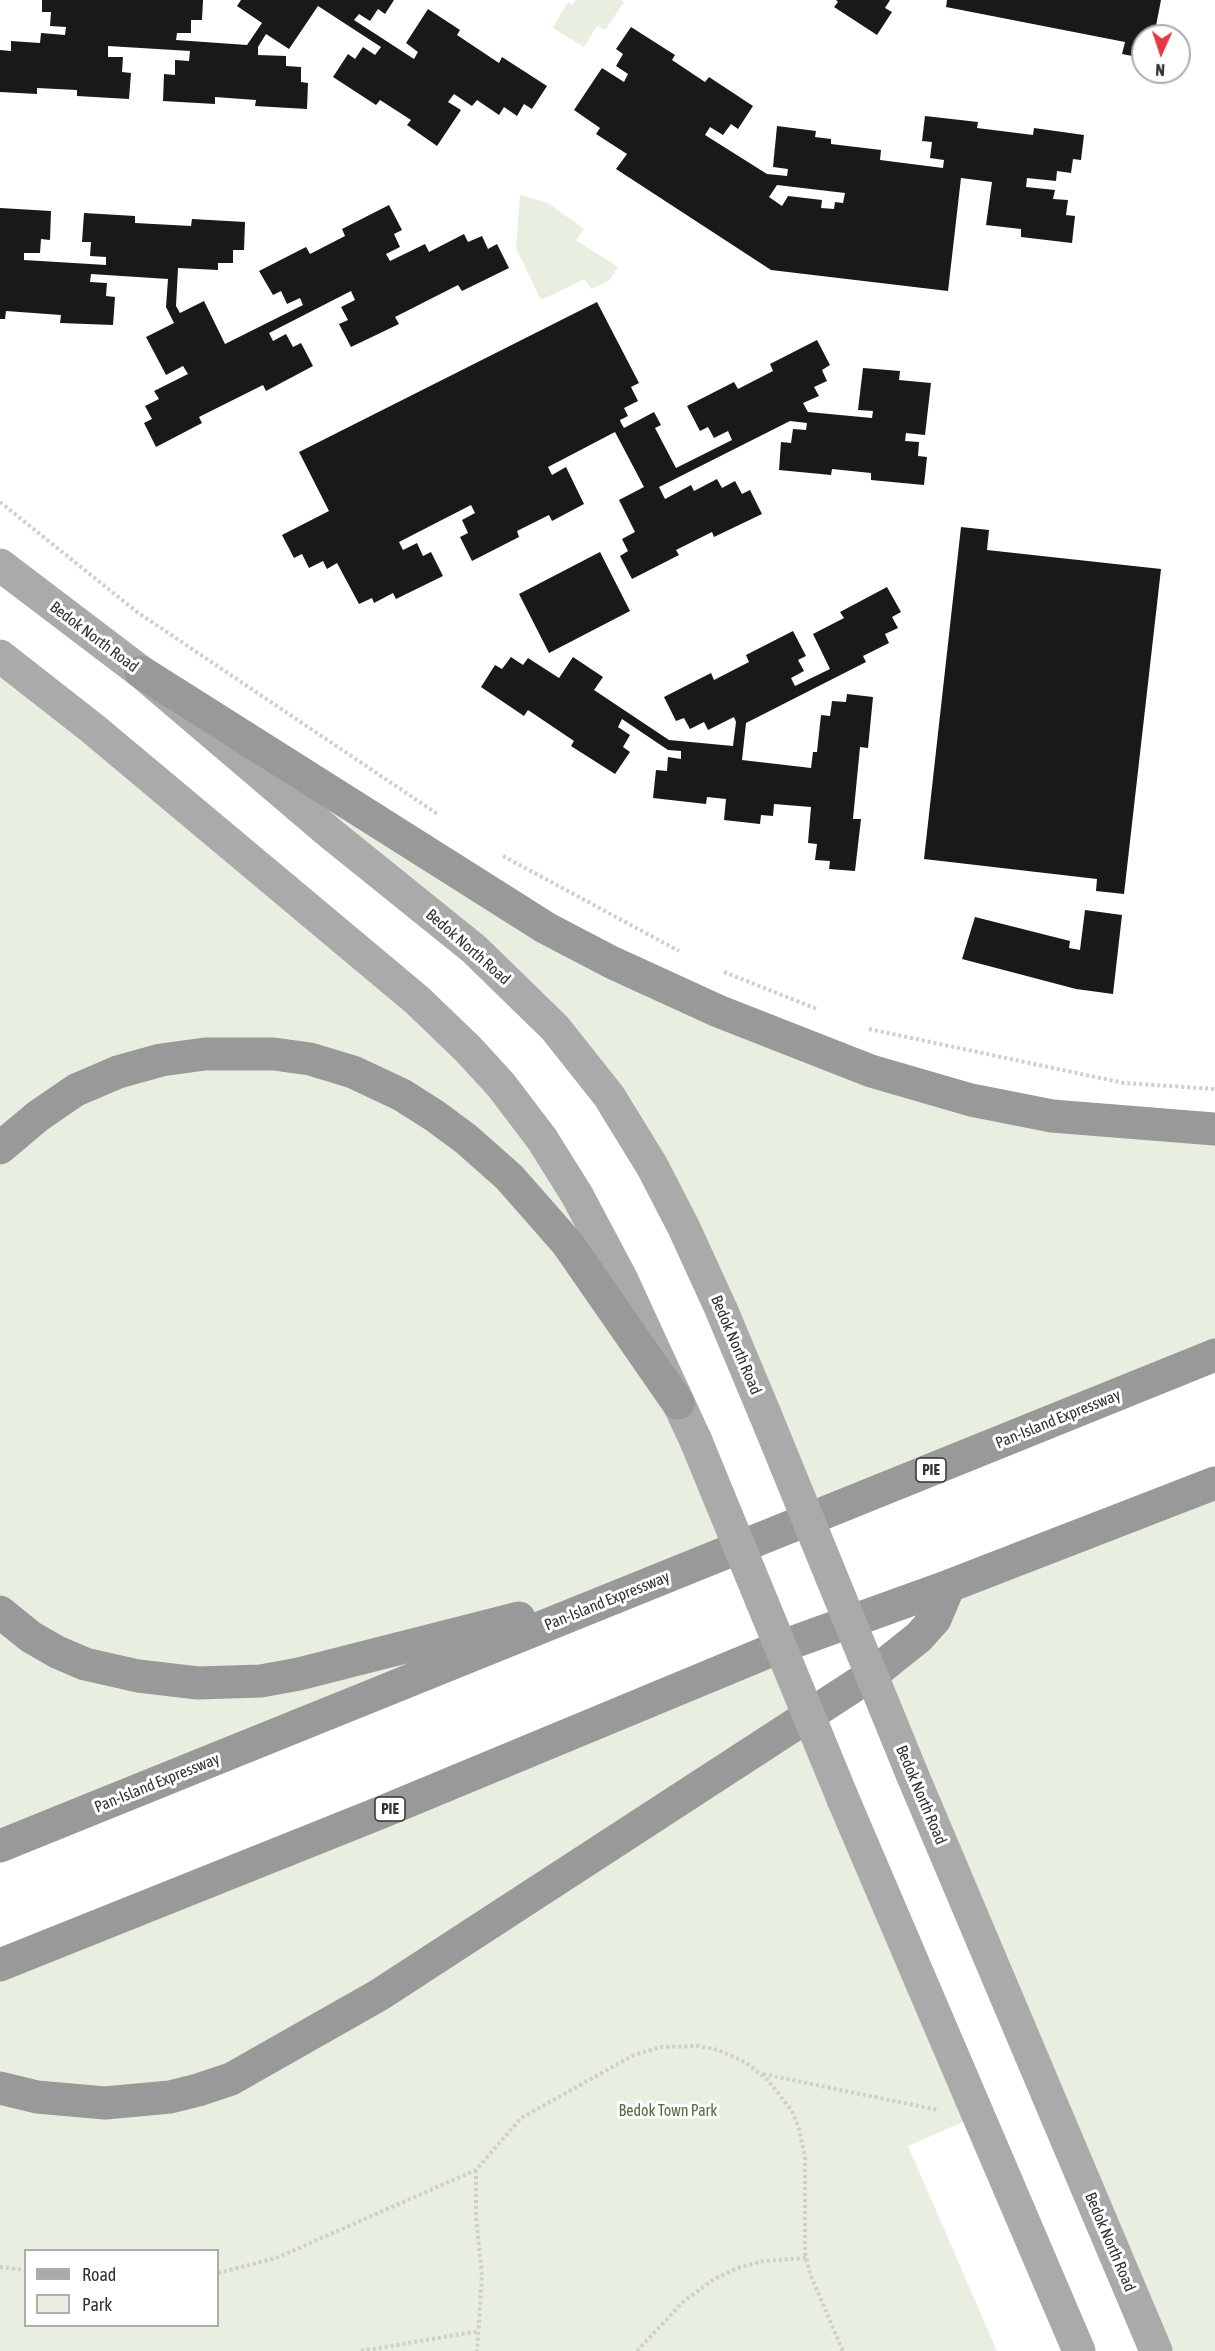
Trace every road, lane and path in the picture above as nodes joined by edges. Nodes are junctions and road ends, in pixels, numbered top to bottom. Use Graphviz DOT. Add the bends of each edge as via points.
graph roads {
  1 [pos="0,502"];
  2 [pos="0,565"];
  3 [pos="0,656"];
  4 [pos="141,672"];
  5 [pos="444,819"];
  6 [pos="494,851"];
  7 [pos="688,956"];
  8 [pos="720,970"];
  9 [pos="827,1013"];
  10 [pos="860,1026"];
  11 [pos="1215,1089"];
  12 [pos="1215,1129"];
  13 [pos="0,1148"];
  14 [pos="1215,1355"];
  15 [pos="678,1403"];
  16 [pos="1215,1483"];
  17 [pos="647,1585"];
  18 [pos="950,1586"];
  19 [pos="0,1612"];
  20 [pos="0,1846"];
  21 [pos="0,1965"];
  22 [pos="761,2073"];
  23 [pos="0,2088"];
  24 [pos="980,2119"];
  25 [pos="477,2169"];
  26 [pos="807,2258"];
  27 [pos="0,2267"];
  28 [pos="24,2270"];
  29 [pos="219,2273"];
  30 [pos="479,2331"];
  31 [pos="361,2351"];
  32 [pos="477,2351"];
  33 [pos="637,2351"];
  34 [pos="843,2351"];
  35 [pos="1079,2351"];
  36 [pos="1156,2351"];
  1 -- 5 [label="path" via="137,612"];
  2 -- 4 [label="main road, Bedok North Road"];
  3 -- 15 [label="main road" via="417,1000 501,1085 542,1139 577,1195 621,1278"];
  4 -- 12 [label="highway" via="546,927 718,1011 871,1071 971,1101 1072,1118"];
  4 -- 36 [label="main road, Bedok North Road, bridge" via="474,949 555,1028 609,1096 652,1166 717,1299"];
  6 -- 7 [label="path"];
  8 -- 9 [label="path"];
  10 -- 11 [label="path" via="1124,1083"];
  13 -- 15 [label="highway" via="76,1090 117,1072 161,1060 205,1054 274,1054 310,1059 353,1072 435,1116 509,1177 567,1243"];
  14 -- 17 [label="highway, Pan-Island Expressway / PIE"];
  15 -- 24 [label="main road, bridge"];
  16 -- 18 [label="highway, PIE"];
  17 -- 19 [label="highway" via="337,1665 261,1681 229,1683 178,1682 100,1669 57,1652"];
  17 -- 20 [label="highway, Pan-Island Expressway / PIE"];
  18 -- 21 [label="highway, PIE" via="777,1648"];
  18 -- 23 [label="highway" via="935,1619 874,1673 378,1995 223,2083 189,2093 124,2102 60,2100"];
  22 -- 24 [label="path"];
  22 -- 25 [label="path" via="728,2054 699,2046 641,2052 521,2118"];
  22 -- 26 [label="path" via="792,2111 802,2138"];
  24 -- 35 [label="main road"];
  25 -- 29 [label="path" via="276,2258"];
  25 -- 30 [label="path" via="476,2216 482,2276"];
  26 -- 33 [label="path" via="763,2261 714,2279 683,2302"];
  26 -- 34 [label="path"];
  27 -- 28 [label="path"];
  30 -- 31 [label="path"];
  30 -- 32 [label="path"];
}
